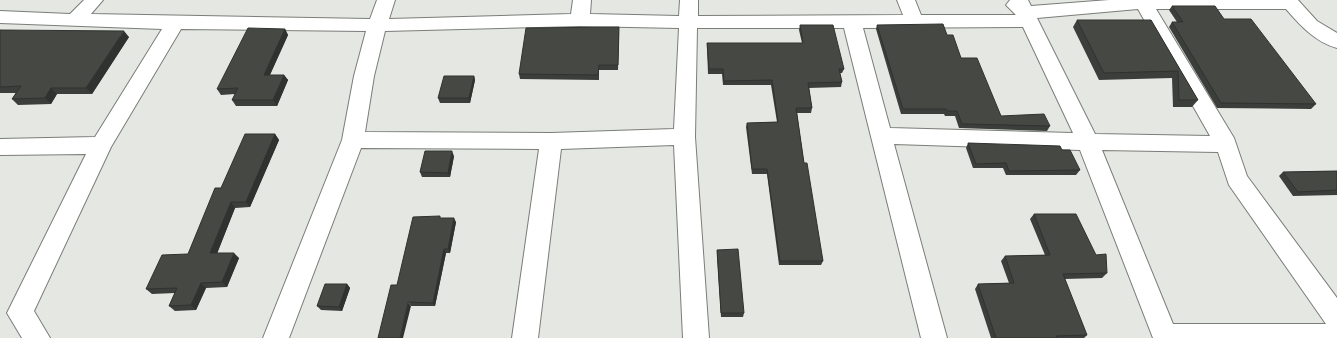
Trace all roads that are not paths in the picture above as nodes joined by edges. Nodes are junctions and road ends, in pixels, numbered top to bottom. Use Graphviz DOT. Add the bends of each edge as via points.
graph roads {
  1 [pos="94,0"];
  2 [pos="386,0"];
  3 [pos="582,0"];
  4 [pos="689,0"];
  5 [pos="906,0"];
  6 [pos="1143,1"];
  7 [pos="1288,1"];
  8 [pos="1020,8"];
  9 [pos="0,17"];
  10 [pos="76,20"];
  11 [pos="580,20"];
  12 [pos="687,22"];
  13 [pos="852,22"];
  14 [pos="915,22"];
  15 [pos="175,24"];
  16 [pos="377,25"];
  17 [pos="1337,42"];
  18 [pos="882,136"];
  19 [pos="684,137"];
  20 [pos="353,140"];
  21 [pos="551,141"];
  22 [pos="1088,142"];
  23 [pos="1226,144"];
  24 [pos="101,145"];
  25 [pos="0,147"];
  26 [pos="1337,319"];
  27 [pos="1337,336"];
  28 [pos="1165,337"];
  29 [pos="37,338"];
  30 [pos="276,338"];
  31 [pos="525,338"];
  32 [pos="696,338"];
  33 [pos="934,338"];
  1 -- 10 [label="street"];
  2 -- 16 [label="street"];
  3 -- 11 [label="street"];
  4 -- 12 [label="street"];
  5 -- 14 [label="street"];
  6 -- 7 [label="street"];
  6 -- 8 [label="street"];
  6 -- 23 [label="street"];
  7 -- 17 [label="street" via="1310,25"];
  8 -- 14 [label="street"];
  8 -- 22 [label="street"];
  9 -- 10 [label="street"];
  10 -- 15 [label="street"];
  11 -- 12 [label="street"];
  11 -- 16 [label="street"];
  12 -- 13 [label="street"];
  12 -- 19 [label="street"];
  13 -- 14 [label="street"];
  13 -- 18 [label="street"];
  15 -- 16 [label="street"];
  15 -- 24 [label="street"];
  16 -- 20 [label="street" via="364,76"];
  18 -- 22 [label="street"];
  18 -- 33 [label="street"];
  19 -- 21 [label="street"];
  19 -- 32 [label="street"];
  20 -- 21 [label="street"];
  20 -- 30 [label="street"];
  21 -- 31 [label="street"];
  22 -- 23 [label="street"];
  22 -- 28 [label="street"];
  23 -- 26 [label="street" via="1237,178"];
  24 -- 25 [label="street"];
  24 -- 29 [label="street" via="20,313"];
  27 -- 28 [label="street"];
}
